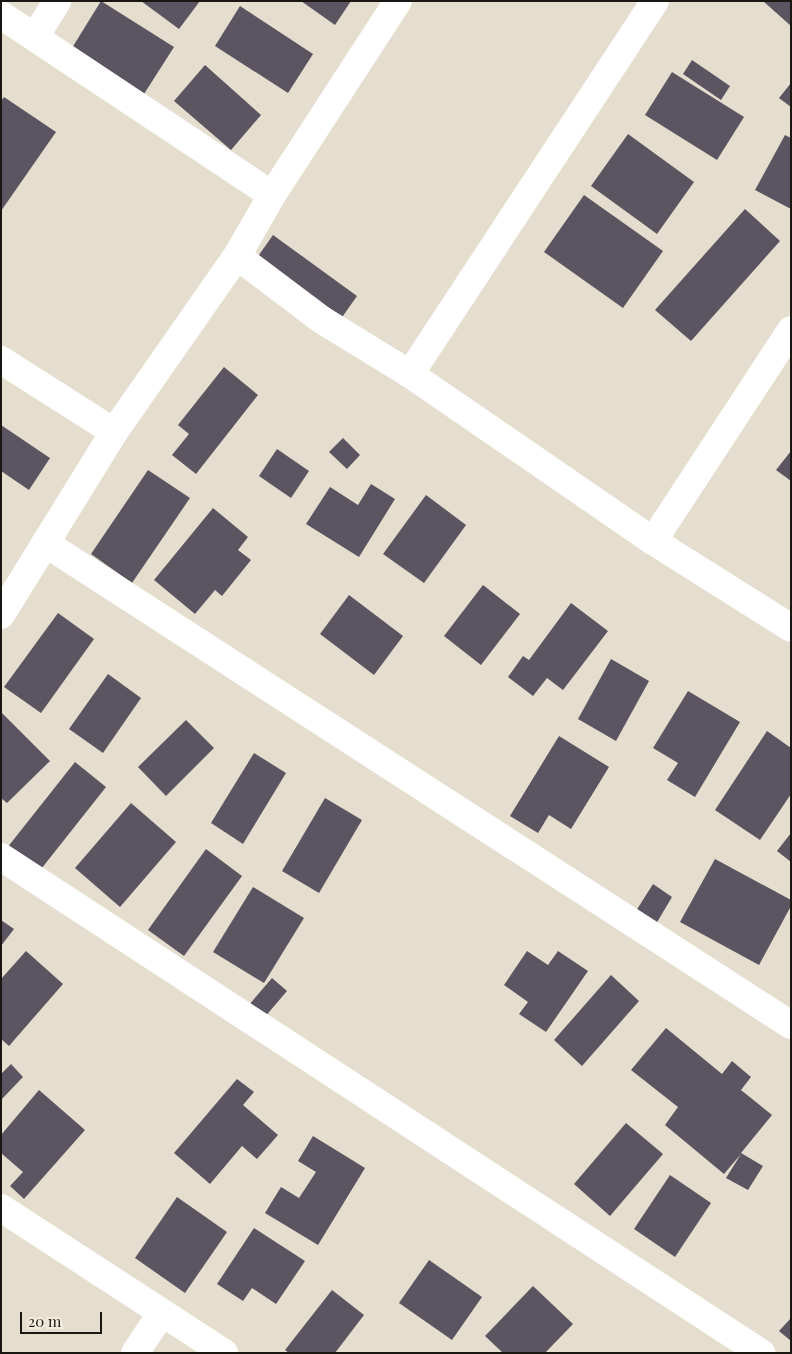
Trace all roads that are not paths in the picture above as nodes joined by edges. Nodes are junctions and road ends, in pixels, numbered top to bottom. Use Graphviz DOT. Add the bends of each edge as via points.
graph roads {
  1 [pos="57,1"];
  2 [pos="398,1"];
  3 [pos="655,1"];
  4 [pos="1,14"];
  5 [pos="36,35"];
  6 [pos="272,195"];
  7 [pos="237,256"];
  8 [pos="791,330"];
  9 [pos="1,360"];
  10 [pos="410,374"];
  11 [pos="114,432"];
  12 [pos="653,541"];
  13 [pos="45,543"];
  14 [pos="1,615"];
  15 [pos="791,628"];
  16 [pos="1,857"];
  17 [pos="791,1024"];
  18 [pos="1,1208"];
  19 [pos="160,1314"];
  20 [pos="134,1353"];
  21 [pos="224,1353"];
  22 [pos="761,1353"];
  1 -- 5 [label="street"];
  2 -- 6 [label="street"];
  3 -- 10 [label="street"];
  4 -- 5 [label="street"];
  5 -- 6 [label="street"];
  6 -- 7 [label="street"];
  7 -- 10 [label="street" via="322,320"];
  7 -- 11 [label="street"];
  8 -- 12 [label="street"];
  9 -- 11 [label="street"];
  10 -- 12 [label="street"];
  11 -- 13 [label="street"];
  12 -- 15 [label="street"];
  13 -- 14 [label="street"];
  13 -- 17 [label="street"];
  16 -- 22 [label="street"];
  18 -- 19 [label="street"];
  19 -- 20 [label="street"];
  19 -- 21 [label="street"];
}
